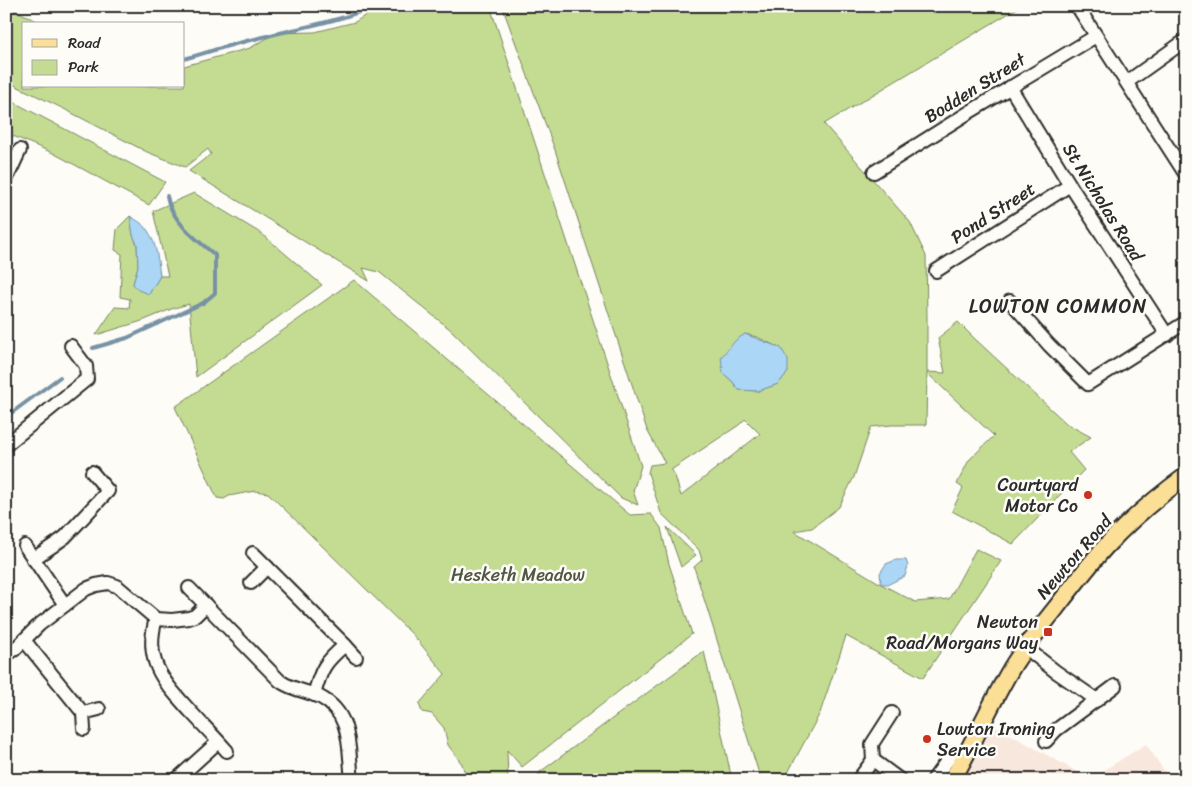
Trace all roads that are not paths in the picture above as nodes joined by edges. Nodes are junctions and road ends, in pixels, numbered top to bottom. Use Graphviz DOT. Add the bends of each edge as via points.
graph roads {
  1 [pos="1077,6"];
  2 [pos="1096,36"];
  3 [pos="1186,40"];
  4 [pos="1127,82"];
  5 [pos="1010,87"];
  6 [pos="20,150"];
  7 [pos="874,172"];
  8 [pos="1186,175"];
  9 [pos="6,180"];
  10 [pos="1070,185"];
  11 [pos="936,271"];
  12 [pos="1010,301"];
  13 [pos="1186,322"];
  14 [pos="1167,335"];
  15 [pos="71,346"];
  16 [pos="6,444"];
  17 [pos="92,472"];
  18 [pos="1186,476"];
  19 [pos="25,546"];
  20 [pos="253,553"];
  21 [pos="33,558"];
  22 [pos="267,567"];
  23 [pos="251,583"];
  24 [pos="189,588"];
  25 [pos="65,605"];
  26 [pos="206,605"];
  27 [pos="156,619"];
  28 [pos="24,640"];
  29 [pos="345,645"];
  30 [pos="1025,647"];
  31 [pos="6,655"];
  32 [pos="356,657"];
  33 [pos="1115,686"];
  34 [pos="314,695"];
  35 [pos="1097,700"];
  36 [pos="99,709"];
  37 [pos="83,713"];
  38 [pos="892,713"];
  39 [pos="84,729"];
  40 [pos="1046,742"];
  41 [pos="965,757"];
  42 [pos="873,760"];
  43 [pos="176,780"];
  44 [pos="352,780"];
  45 [pos="858,780"];
  46 [pos="900,780"];
  47 [pos="933,780"];
  48 [pos="952,780"];
  1 -- 2 [label="street"];
  2 -- 4 [label="street"];
  2 -- 5 [label="street, Bodden Street"];
  3 -- 4 [label="street"];
  4 -- 8 [label="street"];
  5 -- 7 [label="street, Bodden Street"];
  5 -- 10 [label="street, St Nicholas Road"];
  6 -- 9 [label="street"];
  10 -- 11 [label="street, Pond Street"];
  10 -- 14 [label="street, St Nicholas Road"];
  12 -- 14 [label="street" via="1088,384"];
  13 -- 14 [label="street"];
  15 -- 16 [label="street" via="86,366 87,379"];
  17 -- 21 [label="street" via="113,493 54,545"];
  18 -- 30 [label="main road, Newton Road" via="1134,518 1105,547"];
  19 -- 21 [label="street"];
  20 -- 22 [label="street"];
  21 -- 25 [label="street"];
  22 -- 23 [label="street"];
  22 -- 29 [label="street"];
  24 -- 26 [label="street"];
  25 -- 27 [label="street" via="86,589 108,583 117,586"];
  25 -- 28 [label="street"];
  26 -- 27 [label="street" via="189,618"];
  26 -- 34 [label="street" via="280,681"];
  27 -- 43 [label="street" via="152,639 160,673 168,687 223,746"];
  28 -- 31 [label="street"];
  28 -- 37 [label="street"];
  29 -- 32 [label="street"];
  29 -- 34 [label="street" via="322,668"];
  30 -- 35 [label="street"];
  30 -- 41 [label="main road, Newton Road"];
  33 -- 35 [label="street"];
  34 -- 44 [label="street" via="330,705 345,725"];
  35 -- 40 [label="street" via="1056,730"];
  36 -- 37 [label="street"];
  37 -- 39 [label="street"];
  38 -- 42 [label="street" via="872,744"];
  41 -- 47 [label="street" via="952,754"];
  41 -- 48 [label="main road, Newton Road"];
  42 -- 45 [label="street"];
  42 -- 46 [label="street"];
}
